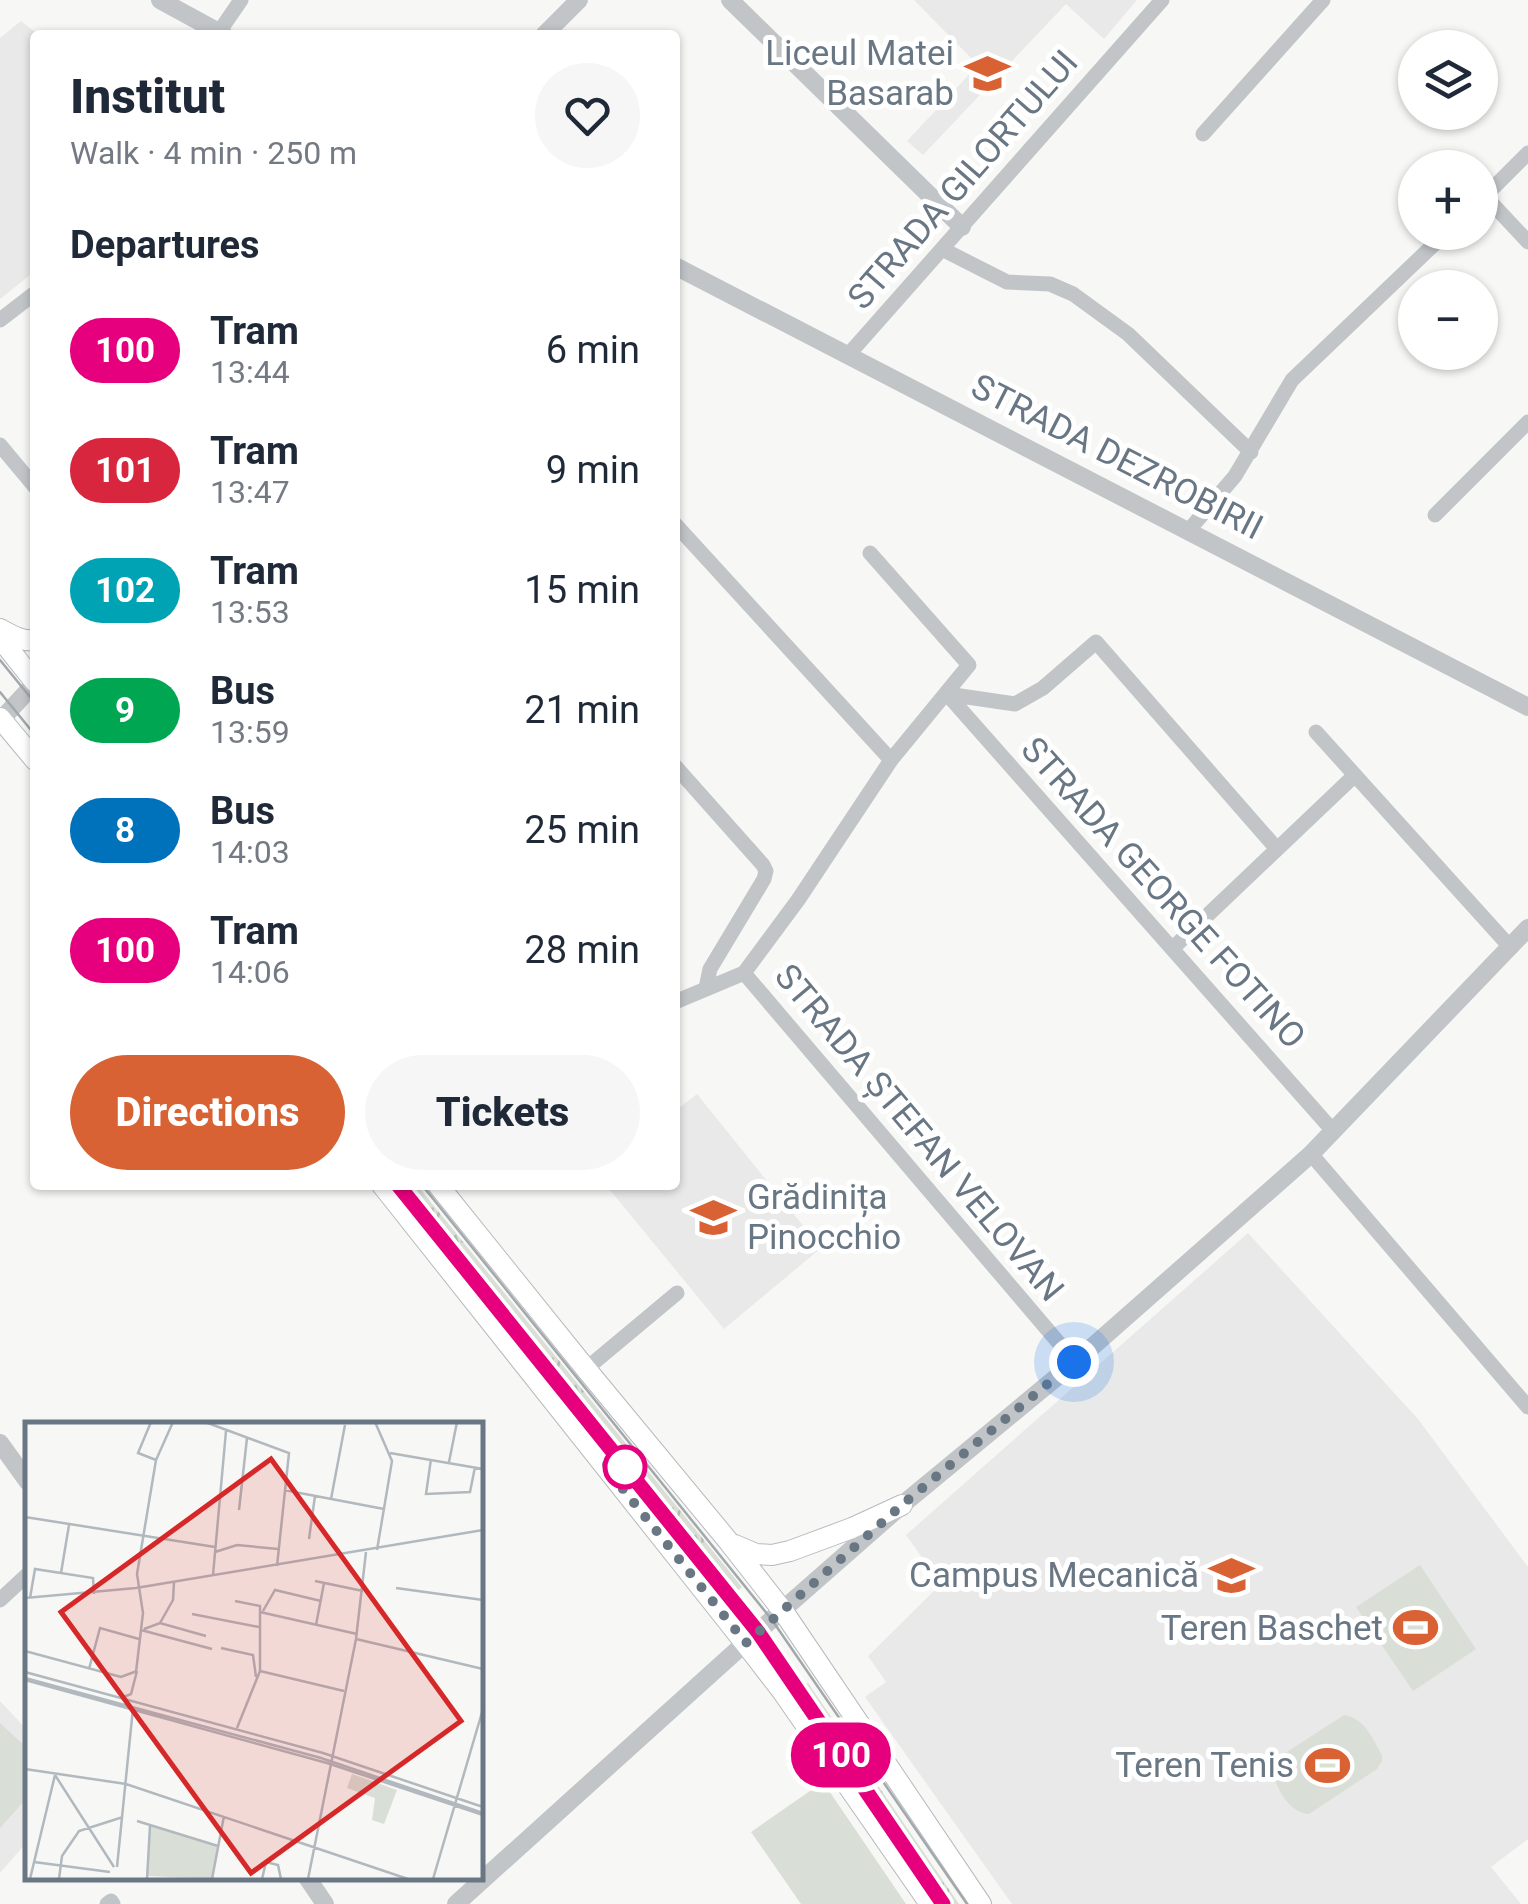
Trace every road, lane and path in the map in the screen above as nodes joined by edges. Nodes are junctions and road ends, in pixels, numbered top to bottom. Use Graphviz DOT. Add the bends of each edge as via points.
graph roads {
  1 [pos="160,0"];
  2 [pos="241,0"];
  3 [pos="579,0"];
  4 [pos="730,0"];
  5 [pos="1162,0"];
  6 [pos="1323,0"];
  7 [pos="215,30"];
  8 [pos="224,30"];
  9 [pos="549,30"];
  10 [pos="1203,134"];
  11 [pos="1528,154"];
  12 [pos="1498,183"];
  13 [pos="1498,213"];
  14 [pos="962,227"];
  15 [pos="1528,242"];
  16 [pos="942,249"];
  17 [pos="1428,250"];
  18 [pos="680,269"];
  19 [pos="30,296"];
  20 [pos="0,320"];
  21 [pos="849,354"];
  22 [pos="1528,422"];
  23 [pos="0,445"];
  24 [pos="1251,452"];
  25 [pos="30,481"];
  26 [pos="1435,515"];
  27 [pos="680,529"];
  28 [pos="1188,530"];
  29 [pos="870,553"];
  30 [pos="0,630"];
  31 [pos="0,638"];
  32 [pos="30,639"];
  33 [pos="30,677"];
  34 [pos="30,688"];
  35 [pos="947,694"];
  36 [pos="1528,707"];
  37 [pos="0,720"];
  38 [pos="1316,732"];
  39 [pos="30,754"];
  40 [pos="892,760"];
  41 [pos="680,772"];
  42 [pos="1355,775"];
  43 [pos="1277,849"];
  44 [pos="1528,928"];
  45 [pos="1173,948"];
  46 [pos="1511,948"];
  47 [pos="744,974"];
  48 [pos="706,988"];
  49 [pos="680,1000"];
  50 [pos="1334,1132"];
  51 [pos="1311,1154"];
  52 [pos="386,1190"];
  53 [pos="442,1190"];
  54 [pos="677,1294"];
  55 [pos="1074,1362"];
  56 [pos="586,1368"];
  57 [pos="1528,1407"];
  58 [pos="0,1443"];
  59 [pos="25,1478"];
  60 [pos="902,1505"];
  61 [pos="729,1542"];
  62 [pos="25,1577"];
  63 [pos="0,1600"];
  64 [pos="782,1611"];
  65 [pos="746,1643"];
  66 [pos="308,1879"];
  67 [pos="325,1904"];
  68 [pos="456,1904"];
  69 [pos="930,1904"];
  70 [pos="981,1904"];
  1 -- 7 [label="street"];
  2 -- 8 [label="street"];
  3 -- 9 [label="street"];
  4 -- 14 [label="street"];
  5 -- 14 [label="street, STRADA GILORTULUI"];
  6 -- 10 [label="street"];
  11 -- 12 [label="street"];
  13 -- 15 [label="street"];
  14 -- 16 [label="street, STRADA GILORTULUI"];
  16 -- 21 [label="street, STRADA GILORTULUI"];
  16 -- 24 [label="street" via="1007,282 1050,284 1073,294 1128,334"];
  17 -- 24 [label="street" via="1292,380"];
  18 -- 21 [label="street, STRADA DEZROBIRII"];
  19 -- 20 [label="street"];
  21 -- 28 [label="street, STRADA DEZROBIRII"];
  22 -- 26 [label="street"];
  23 -- 25 [label="street"];
  24 -- 28 [label="street"];
  27 -- 40 [label="street"];
  28 -- 36 [label="street, STRADA DEZROBIRII"];
  29 -- 35 [label="street" via="969,664"];
  30 -- 32 [label="main road"];
  31 -- 33 [label="main road"];
  34 -- 37 [label="street"];
  35 -- 40 [label="street"];
  35 -- 43 [label="street" via="1015,704 1096,642"];
  35 -- 45 [label="street, STRADA GEORGE FOTINO"];
  37 -- 39 [label="main road"];
  38 -- 42 [label="street"];
  40 -- 47 [label="street"];
  41 -- 48 [label="street" via="766,871 710,968"];
  42 -- 43 [label="street"];
  42 -- 46 [label="street"];
  43 -- 45 [label="street"];
  44 -- 46 [label="street"];
  45 -- 50 [label="street, STRADA GEORGE FOTINO"];
  46 -- 50 [label="street"];
  47 -- 48 [label="street, STRADA ȘTEFAN VELOVAN"];
  47 -- 55 [label="street, STRADA ȘTEFAN VELOVAN"];
  48 -- 49 [label="street, STRADA ȘTEFAN VELOVAN"];
  50 -- 51 [label="street"];
  51 -- 55 [label="street"];
  51 -- 57 [label="street"];
  52 -- 65 [label="main road"];
  53 -- 56 [label="main road"];
  54 -- 56 [label="street"];
  55 -- 60 [label="street"];
  56 -- 61 [label="main road"];
  58 -- 59 [label="street"];
  60 -- 61 [label="main road" via="772,1554"];
  60 -- 64 [label="street"];
  61 -- 64 [label="main road"];
  62 -- 63 [label="street"];
  64 -- 65 [label="street"];
  64 -- 70 [label="main road"];
  65 -- 68 [label="street"];
  65 -- 69 [label="main road"];
  66 -- 67 [label="street"];
}
